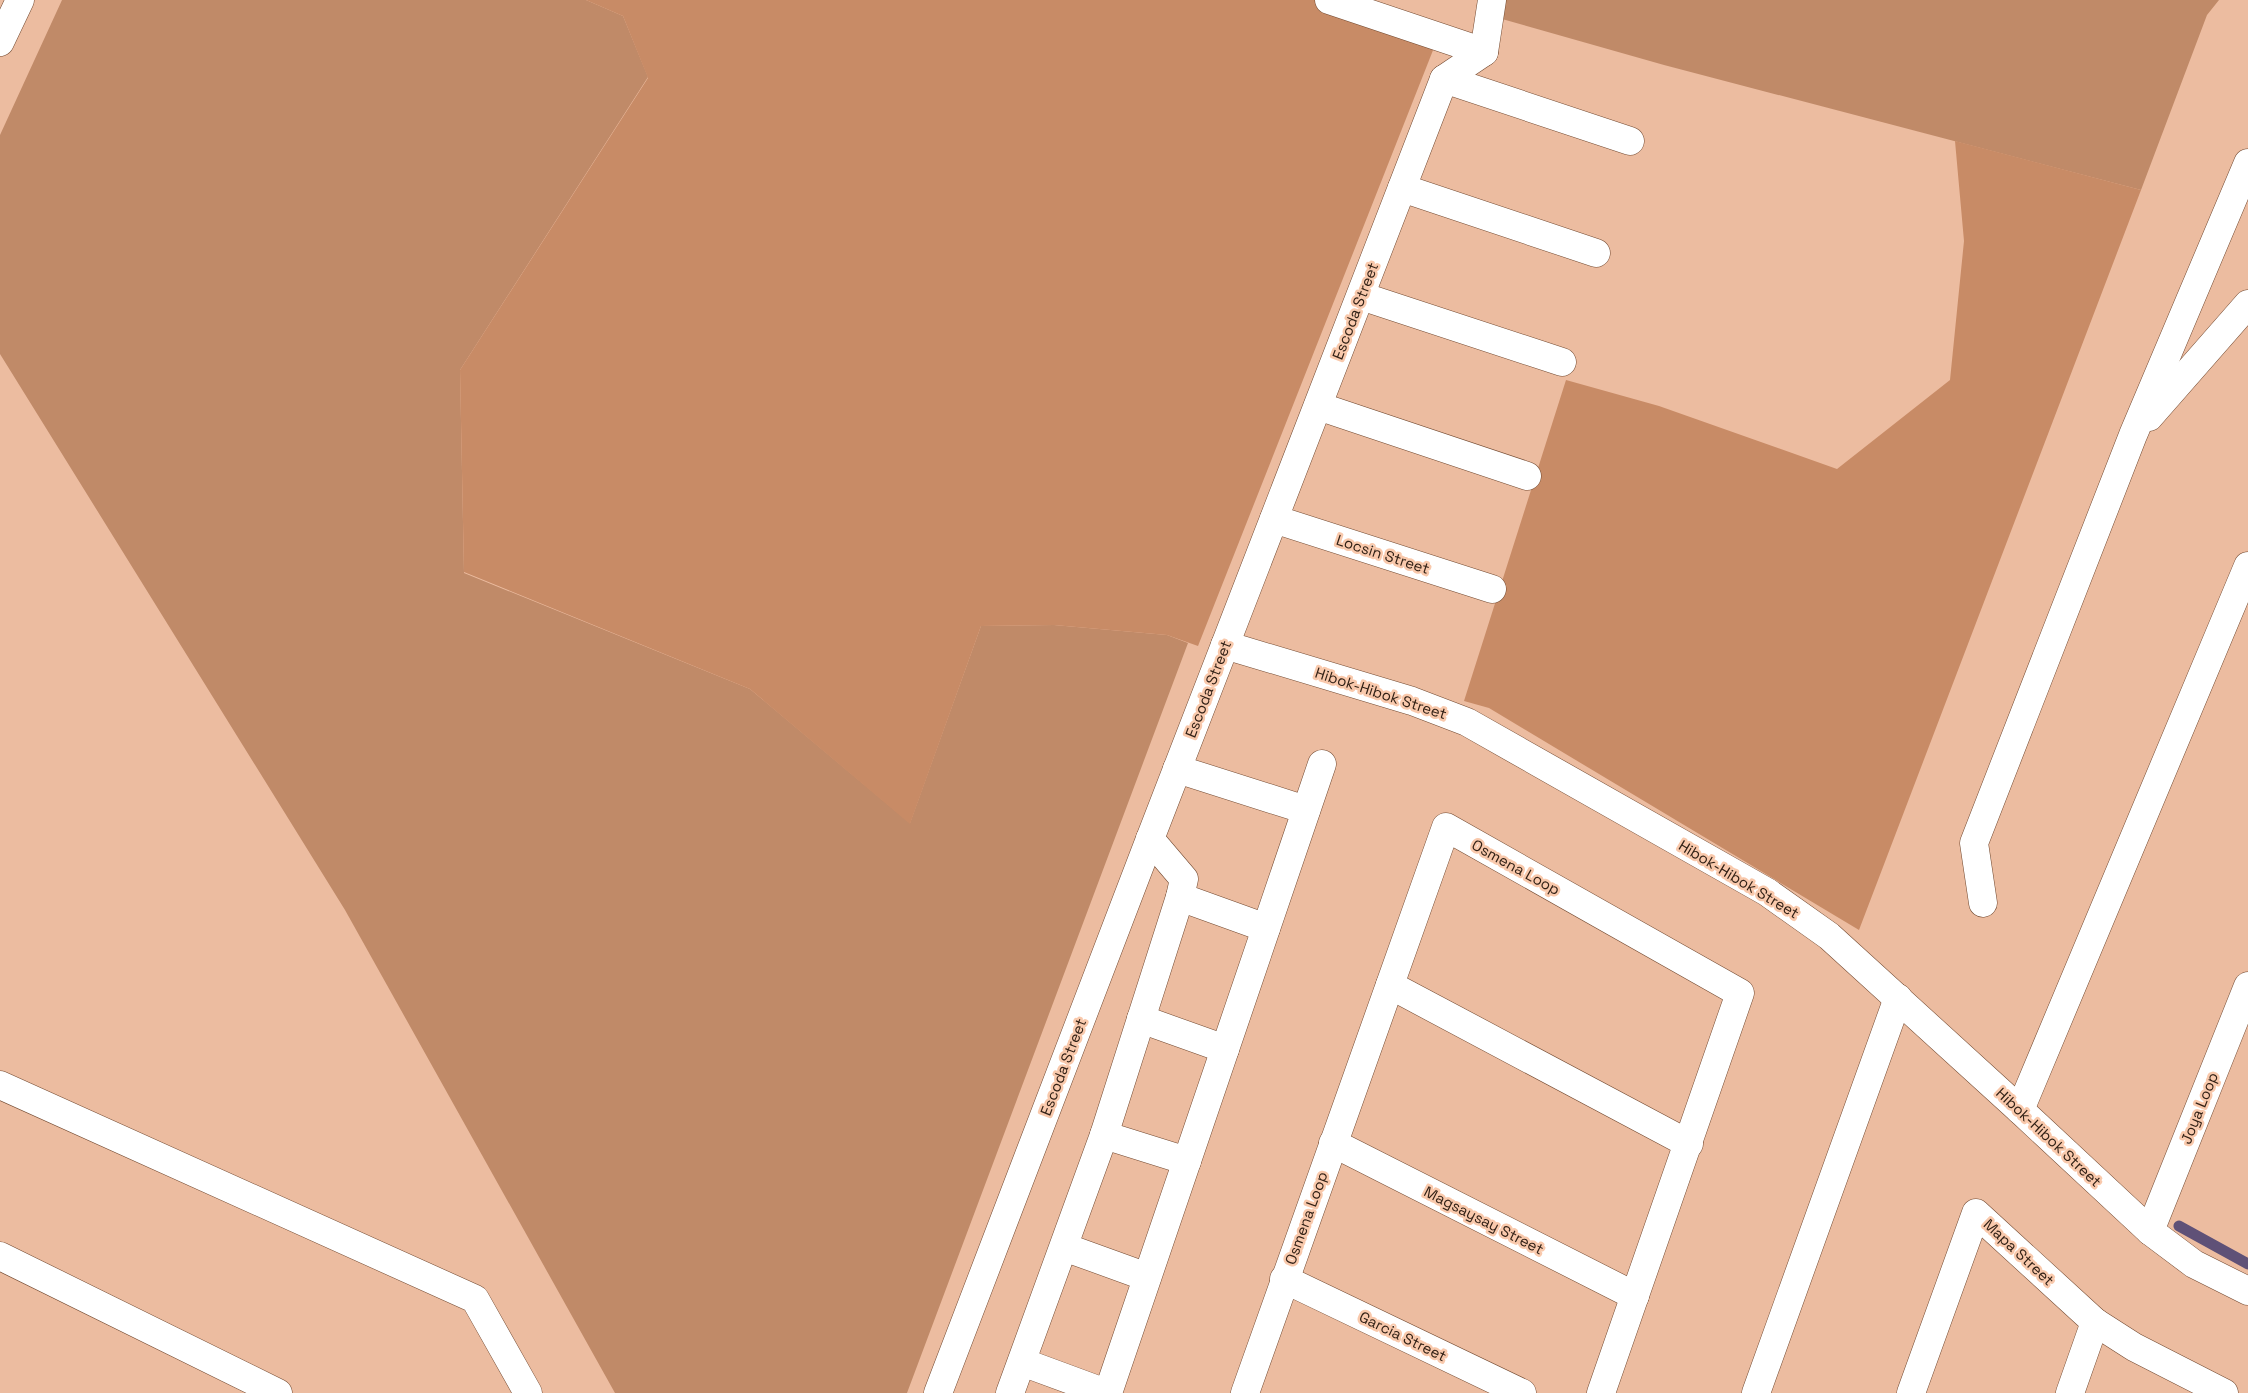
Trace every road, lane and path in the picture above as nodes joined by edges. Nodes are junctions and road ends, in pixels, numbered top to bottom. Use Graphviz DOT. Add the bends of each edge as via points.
graph roads {
  1 [pos="20,0"];
  2 [pos="1329,0"];
  3 [pos="1492,0"];
  4 [pos="0,42"];
  5 [pos="1484,52"];
  6 [pos="1444,79"];
  7 [pos="1630,141"];
  8 [pos="2248,163"];
  9 [pos="1402,188"];
  10 [pos="1596,254"];
  11 [pos="1361,296"];
  12 [pos="2248,304"];
  13 [pos="1562,362"];
  14 [pos="1318,406"];
  15 [pos="2133,435"];
  16 [pos="1527,476"];
  17 [pos="1274,519"];
  18 [pos="2248,566"];
  19 [pos="1492,589"];
  20 [pos="1225,645"];
  21 [pos="1322,764"];
  22 [pos="1177,769"];
  23 [pos="1306,810"];
  24 [pos="1150,839"];
  25 [pos="1180,897"];
  26 [pos="1983,903"];
  27 [pos="1266,928"];
  28 [pos="1390,985"];
  29 [pos="2248,986"];
  30 [pos="1898,998"];
  31 [pos="1141,1019"];
  32 [pos="1225,1049"];
  33 [pos="0,1085"];
  34 [pos="2020,1110"];
  35 [pos="1104,1135"];
  36 [pos="1333,1143"];
  37 [pos="1689,1144"];
  38 [pos="1186,1161"];
  39 [pos="2150,1231"];
  40 [pos="1064,1247"];
  41 [pos="0,1256"];
  42 [pos="1147,1277"];
  43 [pos="1284,1279"];
  44 [pos="2248,1291"];
  45 [pos="1635,1296"];
  46 [pos="2095,1322"];
  47 [pos="1022,1362"];
  48 [pos="2216,1391"];
  49 [pos="278,1393"];
  50 [pos="528,1393"];
  51 [pos="938,1393"];
  52 [pos="1010,1393"];
  53 [pos="1107,1393"];
  54 [pos="1245,1393"];
  55 [pos="1522,1393"];
  56 [pos="1601,1393"];
  57 [pos="1756,1393"];
  58 [pos="1912,1393"];
  59 [pos="2070,1393"];
  1 -- 4 [label="street"];
  2 -- 5 [label="street"];
  3 -- 5 [label="street"];
  5 -- 6 [label="street"];
  6 -- 7 [label="street"];
  6 -- 9 [label="street, Escoda Street"];
  8 -- 15 [label="street"];
  9 -- 10 [label="street"];
  9 -- 11 [label="street, Escoda Street"];
  11 -- 13 [label="street"];
  11 -- 14 [label="street, Escoda Street"];
  12 -- 15 [label="street"];
  14 -- 16 [label="street"];
  14 -- 17 [label="street, Escoda Street"];
  15 -- 26 [label="street" via="1974,843"];
  17 -- 19 [label="street, Locsin Street"];
  17 -- 20 [label="street, Escoda Street"];
  18 -- 34 [label="street"];
  20 -- 22 [label="street, Escoda Street"];
  20 -- 30 [label="street, Hibok-Hibok Street" via="1412,701 1467,722 1767,892 1830,936"];
  21 -- 23 [label="street"];
  22 -- 23 [label="street"];
  22 -- 24 [label="street, Escoda Street"];
  23 -- 27 [label="street"];
  24 -- 25 [label="street" via="1184,879"];
  24 -- 51 [label="street, Escoda Street"];
  25 -- 27 [label="street"];
  25 -- 31 [label="street"];
  27 -- 32 [label="street"];
  28 -- 36 [label="street, Osmena Loop"];
  28 -- 37 [label="street"];
  28 -- 37 [label="street, Osmena Loop" via="1446,827 1740,993"];
  29 -- 39 [label="street, Joya Loop"];
  30 -- 34 [label="street, Hibok-Hibok Street"];
  30 -- 57 [label="street"];
  31 -- 32 [label="street"];
  31 -- 35 [label="street"];
  32 -- 38 [label="street"];
  33 -- 50 [label="street" via="475,1299"];
  34 -- 39 [label="street, Hibok-Hibok Street"];
  35 -- 38 [label="street"];
  35 -- 40 [label="street"];
  36 -- 43 [label="street, Osmena Loop"];
  36 -- 45 [label="street, Magsaysay Street"];
  37 -- 45 [label="street, Osmena Loop"];
  38 -- 42 [label="street"];
  39 -- 44 [label="street, Hibok-Hibok Street" via="2194,1264"];
  40 -- 42 [label="street"];
  40 -- 47 [label="street"];
  41 -- 49 [label="street"];
  42 -- 53 [label="street"];
  43 -- 54 [label="street, Osmena Loop"];
  43 -- 55 [label="street, Garcia Street"];
  45 -- 56 [label="street, Osmena Loop"];
  46 -- 48 [label="street, Mapa Street"];
  46 -- 58 [label="street, Mapa Street" via="1976,1213"];
  46 -- 59 [label="street"];
  47 -- 52 [label="street"];
  47 -- 53 [label="street"];
}
